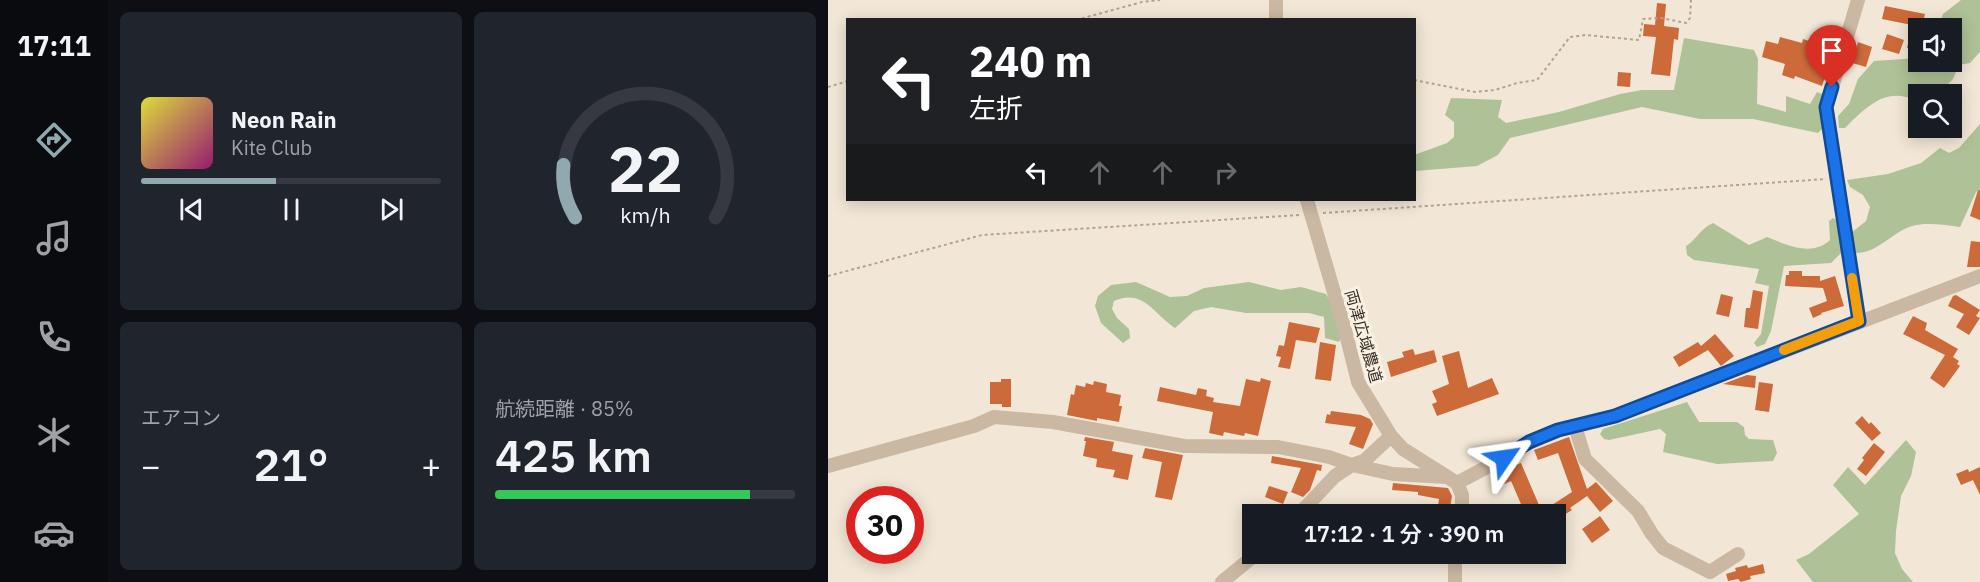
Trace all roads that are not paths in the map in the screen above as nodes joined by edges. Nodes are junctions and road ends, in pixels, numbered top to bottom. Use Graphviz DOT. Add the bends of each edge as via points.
graph roads {
  1 [pos="1276,0"];
  2 [pos="1858,0"];
  3 [pos="1276,18"];
  4 [pos="1306,201"];
  5 [pos="1980,276"];
  6 [pos="1859,321"];
  7 [pos="1575,426"];
  8 [pos="1391,436"];
  9 [pos="1352,465"];
  10 [pos="828,466"];
  11 [pos="1451,480"];
  12 [pos="1308,504"];
  13 [pos="1462,504"];
  14 [pos="1738,554"];
  15 [pos="1244,564"];
  16 [pos="1455,564"];
  17 [pos="1222,582"];
  18 [pos="1455,582"];
  1 -- 3 [label="street"];
  2 -- 6 [label="street" via="1826,107"];
  4 -- 8 [label="street, 両津広域農道" via="1358,382"];
  5 -- 6 [label="street"];
  6 -- 7 [label="street" via="1615,416"];
  7 -- 11 [label="street" via="1529,442 1504,458"];
  7 -- 14 [label="street" via="1585,459 1638,511 1664,548 1710,572"];
  8 -- 9 [label="street" via="1364,461"];
  8 -- 11 [label="street, 両津広域農道" via="1403,450"];
  9 -- 10 [label="street" via="1278,447 1184,446 1053,422 994,417"];
  9 -- 11 [label="street"];
  9 -- 12 [label="street" via="1335,476"];
  11 -- 13 [label="street" via="1462,495"];
  15 -- 17 [label="street"];
  16 -- 18 [label="street"];
}
